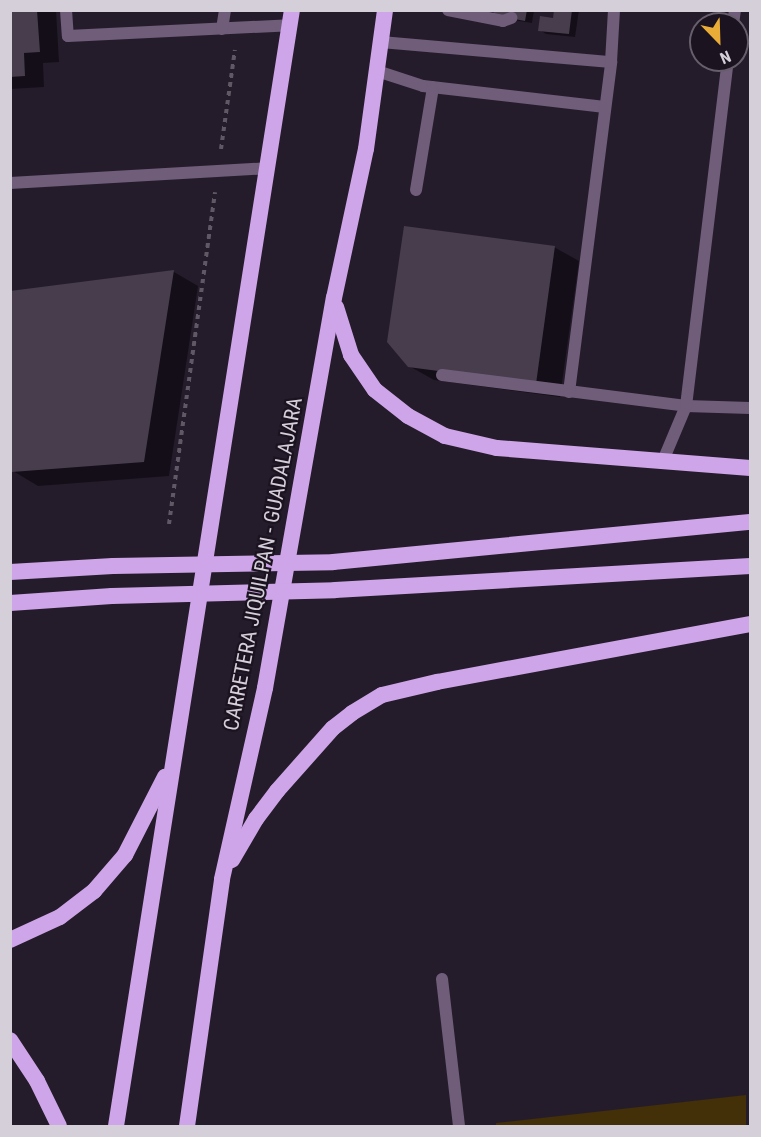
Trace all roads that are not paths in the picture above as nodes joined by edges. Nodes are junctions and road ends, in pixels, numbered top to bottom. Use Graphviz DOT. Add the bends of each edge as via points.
graph roads {
  1 [pos="66,10"];
  2 [pos="225,10"];
  3 [pos="386,10"];
  4 [pos="448,10"];
  5 [pos="615,10"];
  6 [pos="291,18"];
  7 [pos="511,18"];
  8 [pos="222,29"];
  9 [pos="381,42"];
  10 [pos="611,62"];
  11 [pos="377,71"];
  12 [pos="727,72"];
  13 [pos="433,87"];
  14 [pos="605,107"];
  15 [pos="267,168"];
  16 [pos="10,183"];
  17 [pos="416,190"];
  18 [pos="334,298"];
  19 [pos="442,375"];
  20 [pos="569,392"];
  21 [pos="686,406"];
  22 [pos="750,408"];
  23 [pos="662,463"];
  24 [pos="750,468"];
  25 [pos="750,522"];
  26 [pos="750,566"];
  27 [pos="10,572"];
  28 [pos="10,603"];
  29 [pos="750,624"];
  30 [pos="172,763"];
  31 [pos="222,879"];
  32 [pos="10,940"];
  33 [pos="442,979"];
  34 [pos="10,1040"];
  35 [pos="59,1126"];
  36 [pos="116,1126"];
  37 [pos="187,1126"];
  38 [pos="459,1126"];
  1 -- 8 [label="lane" via="68,36"];
  2 -- 8 [label="lane"];
  3 -- 9 [label="highway, CARRETERA JIQUILPAN - GUADALAJARA"];
  4 -- 7 [label="lane" via="503,21"];
  5 -- 10 [label="lane"];
  6 -- 8 [label="lane"];
  6 -- 15 [label="highway"];
  9 -- 10 [label="lane"];
  9 -- 11 [label="highway, CARRETERA JIQUILPAN - GUADALAJARA"];
  10 -- 14 [label="lane"];
  11 -- 13 [label="lane"];
  11 -- 18 [label="highway, CARRETERA JIQUILPAN - GUADALAJARA" via="366,149"];
  12 -- 21 [label="lane"];
  13 -- 14 [label="lane"];
  13 -- 17 [label="lane"];
  14 -- 20 [label="lane"];
  15 -- 16 [label="lane"];
  15 -- 30 [label="highway"];
  18 -- 23 [label="highway" via="344,336 362,373 391,404 426,427 471,444 497,448"];
  18 -- 31 [label="highway, CARRETERA JIQUILPAN - GUADALAJARA" via="265,688"];
  19 -- 20 [label="lane"];
  20 -- 21 [label="lane"];
  21 -- 22 [label="lane"];
  21 -- 23 [label="lane"];
  23 -- 24 [label="highway"];
  25 -- 27 [label="highway, bridge" via="333,562"];
  26 -- 28 [label="highway, bridge" via="335,590"];
  29 -- 31 [label="highway" via="382,695 333,728 277,791"];
  30 -- 32 [label="highway" via="111,873 60,917"];
  30 -- 36 [label="highway"];
  31 -- 37 [label="highway, CARRETERA JIQUILPAN - GUADALAJARA"];
  33 -- 38 [label="lane"];
  34 -- 35 [label="highway" via="37,1081"];
}
